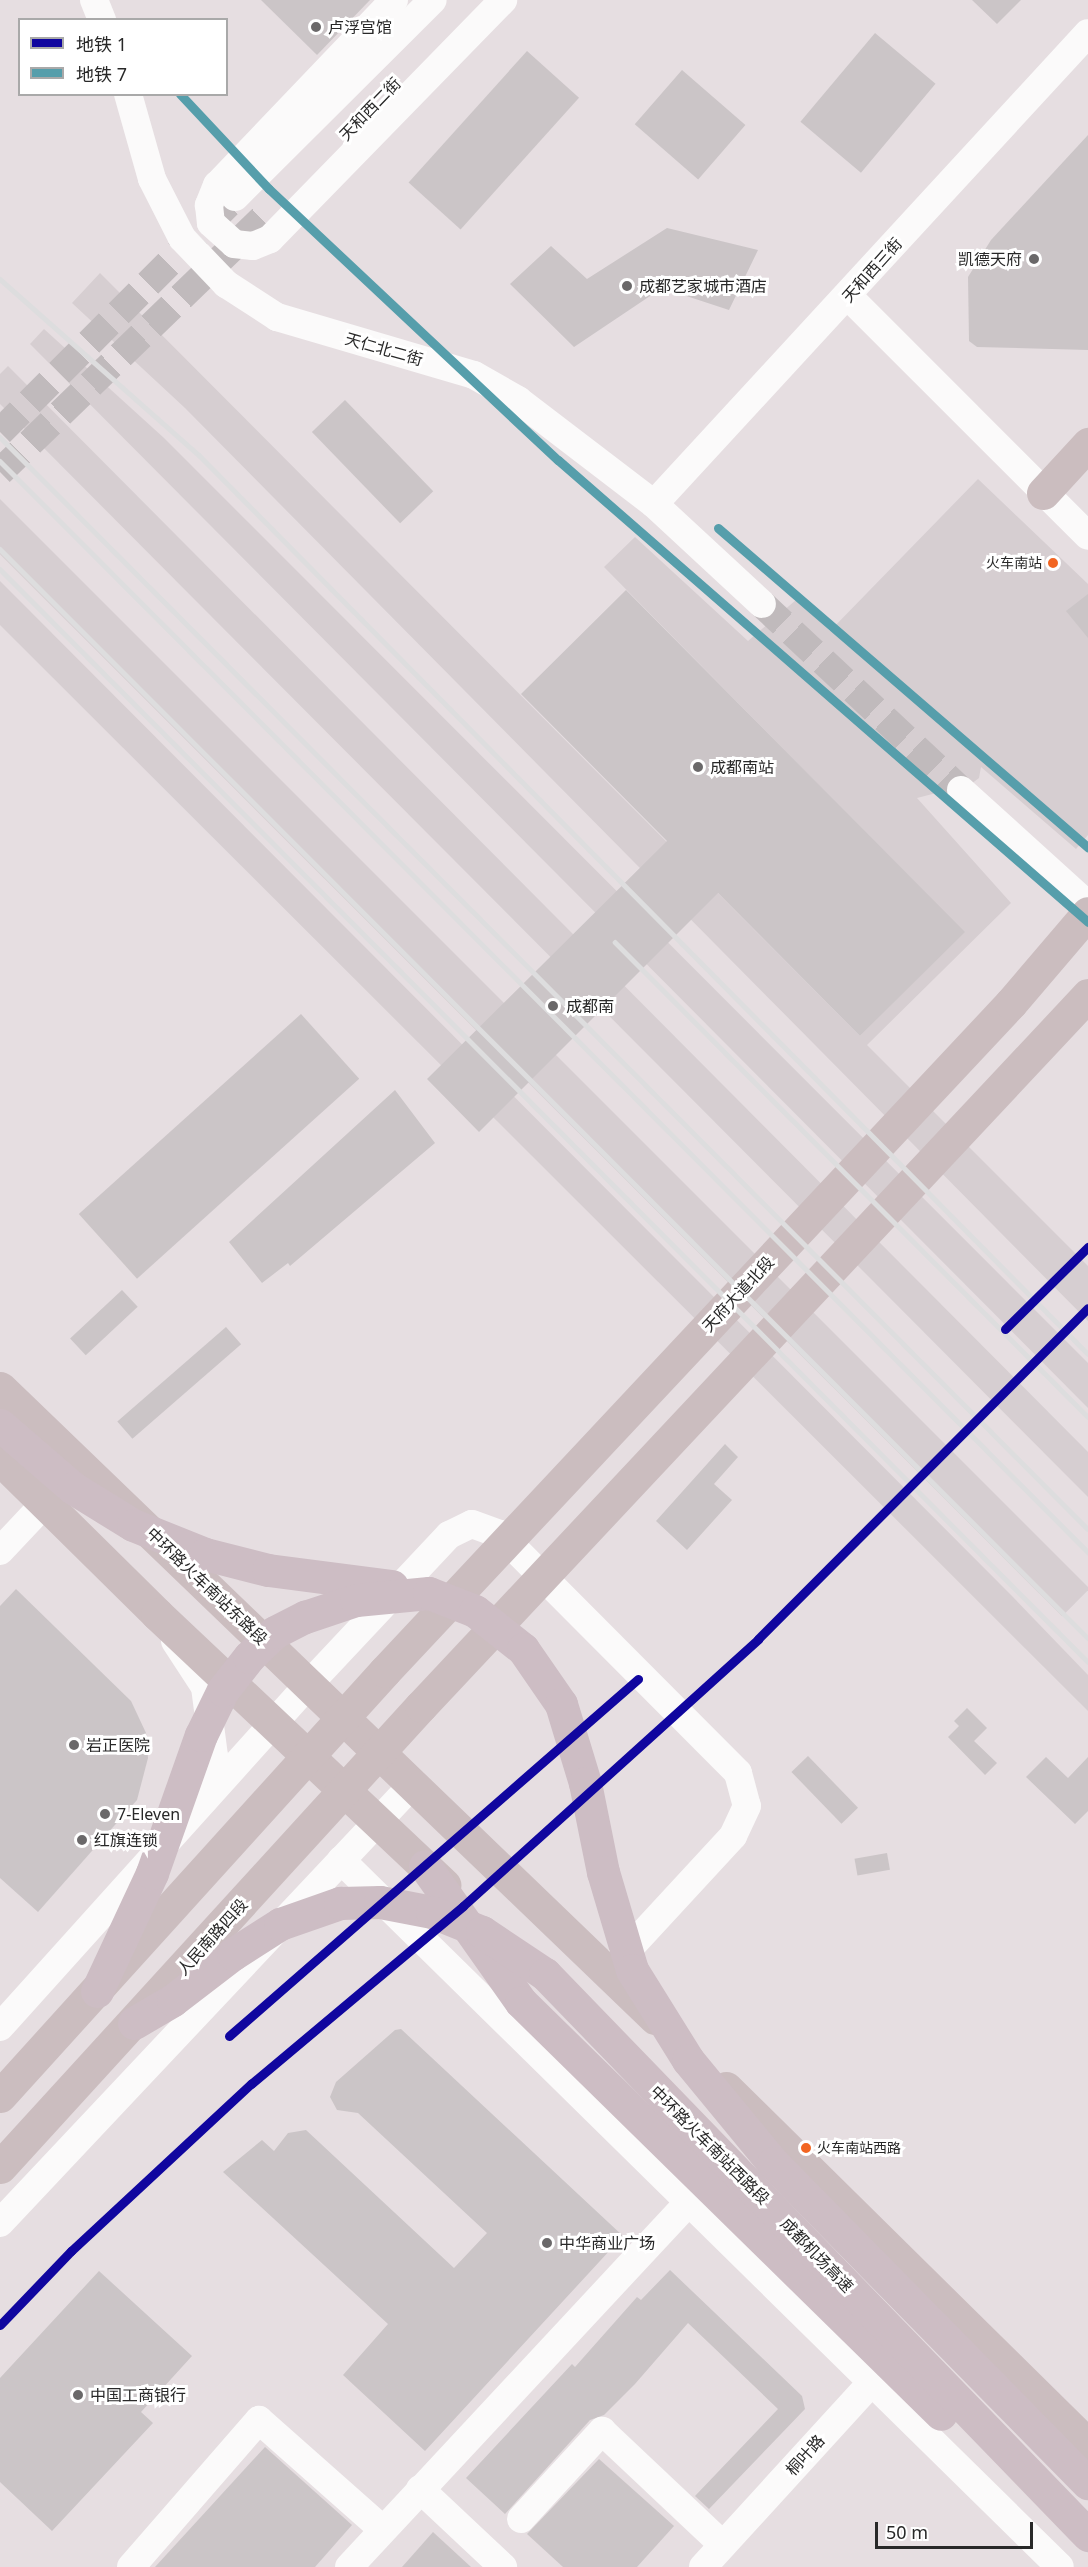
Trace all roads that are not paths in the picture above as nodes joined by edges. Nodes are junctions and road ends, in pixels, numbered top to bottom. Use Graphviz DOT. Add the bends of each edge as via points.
graph roads {
  1 [pos="94,0"];
  2 [pos="394,0"];
  3 [pos="433,0"];
  4 [pos="476,0"];
  5 [pos="502,0"];
  6 [pos="101,18"];
  7 [pos="1088,33"];
  8 [pos="129,96"];
  9 [pos="235,197"];
  10 [pos="264,217"];
  11 [pos="848,296"];
  12 [pos="1088,444"];
  13 [pos="1043,493"];
  14 [pos="654,504"];
  15 [pos="1088,536"];
  16 [pos="762,604"];
  17 [pos="961,790"];
  18 [pos="1088,905"];
  19 [pos="1088,913"];
  20 [pos="1088,995"];
  21 [pos="0,1388"];
  22 [pos="0,1425"];
  23 [pos="0,1459"];
  24 [pos="45,1503"];
  25 [pos="0,1551"];
  26 [pos="429,1593"];
  27 [pos="157,1614"];
  28 [pos="309,1684"];
  29 [pos="274,1722"];
  30 [pos="414,1783"];
  31 [pos="204,1802"];
  32 [pos="379,1821"];
  33 [pos="341,1860"];
  34 [pos="425,1866"];
  35 [pos="608,1972"];
  36 [pos="97,1991"];
  37 [pos="134,2023"];
  38 [pos="0,2027"];
  39 [pos="0,2096"];
  40 [pos="728,2162"];
  41 [pos="0,2167"];
  42 [pos="687,2203"];
  43 [pos="0,2223"];
  44 [pos="907,2344"];
  45 [pos="871,2384"];
  46 [pos="1088,2445"];
  47 [pos="1088,2483"];
  48 [pos="420,2489"];
  49 [pos="521,2519"];
  50 [pos="1088,2524"];
  51 [pos="382,2529"];
  52 [pos="1088,2535"];
  53 [pos="723,2545"];
  54 [pos="1088,2553"];
  55 [pos="131,2567"];
  56 [pos="349,2567"];
  57 [pos="503,2567"];
  58 [pos="703,2567"];
  59 [pos="1060,2567"];
  1 -- 6 [label="street"];
  2 -- 5 [label="street" via="217,184 208,205 211,223 234,244 254,246 270,239"];
  3 -- 9 [label="street, 天和西二街"];
  4 -- 10 [label="street, 天和西二街"];
  7 -- 11 [label="street, 天和西三街"];
  8 -- 14 [label="street, 天仁北二街" via="152,179 182,238 226,284 277,317 474,375 518,400"];
  11 -- 13 [label="street"];
  11 -- 14 [label="street, 天和西三街"];
  12 -- 13 [label="main road"];
  13 -- 15 [label="street"];
  14 -- 16 [label="street, 天仁北二街"];
  17 -- 18 [label="street"];
  19 -- 36 [label="main road, 天府大道北段" via="1011,1003 385,1671"];
  20 -- 37 [label="main road, 人民南路四段" via="421,1706"];
  21 -- 28 [label="main road, 中环路火车南站东路段"];
  22 -- 26 [label="highway, 成都机场高速" via="73,1488 133,1525 205,1554 268,1570 358,1579"];
  23 -- 24 [label="main road"];
  24 -- 25 [label="street"];
  24 -- 27 [label="main road"];
  26 -- 36 [label="highway" via="356,1600 305,1617 275,1632 249,1658 224,1690 201,1735 152,1873"];
  26 -- 47 [label="highway, 成都机场高速" via="475,1611 523,1649 561,1704 585,1783 603,1872 633,1970 688,2060 773,2163"];
  27 -- 29 [label="main road"];
  27 -- 31 [label="street" via="205,1687 214,1756"];
  28 -- 29 [label="street"];
  28 -- 30 [label="main road, 中环路火车南站东路段"];
  28 -- 35 [label="street" via="449,1535 472,1524 500,1534 738,1773 747,1806 733,1836"];
  29 -- 31 [label="street"];
  29 -- 32 [label="main road"];
  30 -- 32 [label="street"];
  30 -- 35 [label="main road"];
  31 -- 38 [label="street"];
  32 -- 33 [label="street"];
  32 -- 34 [label="main road, 中环路火车南站西路段"];
  33 -- 42 [label="street"];
  33 -- 43 [label="street"];
  34 -- 40 [label="main road, 中环路火车南站西路段"];
  34 -- 54 [label="highway" via="521,2002 980,2453"];
  35 -- 46 [label="main road"];
  36 -- 39 [label="main road"];
  37 -- 41 [label="main road, 人民南路四段"];
  37 -- 52 [label="highway, 成都机场高速" via="280,1924 340,1903 380,1902 432,1912 482,1932 545,1974"];
  40 -- 42 [label="street"];
  40 -- 44 [label="main road, 中环路火车南站西路段"];
  42 -- 45 [label="street"];
  42 -- 48 [label="street"];
  44 -- 45 [label="street, 桐叶路"];
  44 -- 50 [label="main road, 中环路火车南站西路段"];
  45 -- 53 [label="street, 桐叶路"];
  45 -- 59 [label="street"];
  48 -- 51 [label="street"];
  48 -- 57 [label="street"];
  49 -- 53 [label="street" via="602,2431"];
  51 -- 55 [label="street" via="259,2420"];
  51 -- 56 [label="street"];
  53 -- 58 [label="street, 桐叶路"];
}
